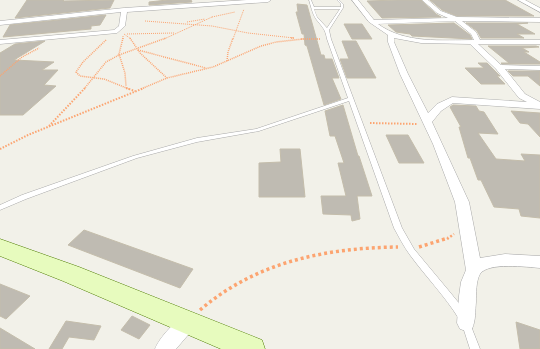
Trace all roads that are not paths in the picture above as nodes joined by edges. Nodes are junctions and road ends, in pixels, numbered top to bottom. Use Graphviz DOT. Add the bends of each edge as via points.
graph roads {
  1 [pos="268,0"];
  2 [pos="310,0"];
  3 [pos="338,0"];
  4 [pos="355,0"];
  5 [pos="425,0"];
  6 [pos="521,0"];
  7 [pos="312,8"];
  8 [pos="342,8"];
  9 [pos="436,9"];
  10 [pos="124,10"];
  11 [pos="540,10"];
  12 [pos="432,19"];
  13 [pos="456,19"];
  14 [pos="540,20"];
  15 [pos="373,22"];
  16 [pos="0,23"];
  17 [pos="327,30"];
  18 [pos="391,34"];
  19 [pos="0,42"];
  20 [pos="475,42"];
  21 [pos="540,42"];
  22 [pos="499,67"];
  23 [pos="540,68"];
  24 [pos="351,99"];
  25 [pos="540,106"];
  26 [pos="427,122"];
  27 [pos="0,208"];
  28 [pos="0,247"];
  29 [pos="540,262"];
  30 [pos="474,270"];
  31 [pos="188,322"];
  32 [pos="466,323"];
  33 [pos="164,349"];
  34 [pos="252,349"];
  35 [pos="475,349"];
  1 -- 10 [label="street"];
  2 -- 7 [label="lane"];
  3 -- 8 [label="lane"];
  4 -- 15 [label="street" via="362,12"];
  5 -- 9 [label="street"];
  6 -- 11 [label="street"];
  7 -- 8 [label="lane"];
  7 -- 17 [label="lane"];
  8 -- 17 [label="lane"];
  9 -- 12 [label="street"];
  9 -- 13 [label="street"];
  10 -- 16 [label="street"];
  10 -- 19 [label="street" via="119,31"];
  12 -- 13 [label="street"];
  12 -- 15 [label="street"];
  13 -- 14 [label="street"];
  13 -- 20 [label="street" via="474,33"];
  15 -- 18 [label="street"];
  17 -- 24 [label="lane"];
  18 -- 20 [label="street" via="415,40"];
  18 -- 26 [label="street" via="391,42 404,74"];
  20 -- 21 [label="street"];
  20 -- 22 [label="street"];
  22 -- 23 [label="street"];
  22 -- 25 [label="street" via="522,96"];
  24 -- 27 [label="lane" via="257,130 197,140 135,157"];
  24 -- 32 [label="lane" via="398,228 408,248 448,294"];
  25 -- 26 [label="street" via="452,100 433,112"];
  26 -- 30 [label="street" via="462,202"];
  28 -- 31 [label="main road"];
  29 -- 30 [label="street" via="503,260 478,266"];
  30 -- 32 [label="street" via="468,294"];
  31 -- 33 [label="street"];
  31 -- 34 [label="main road"];
  32 -- 35 [label="lane"];
}
